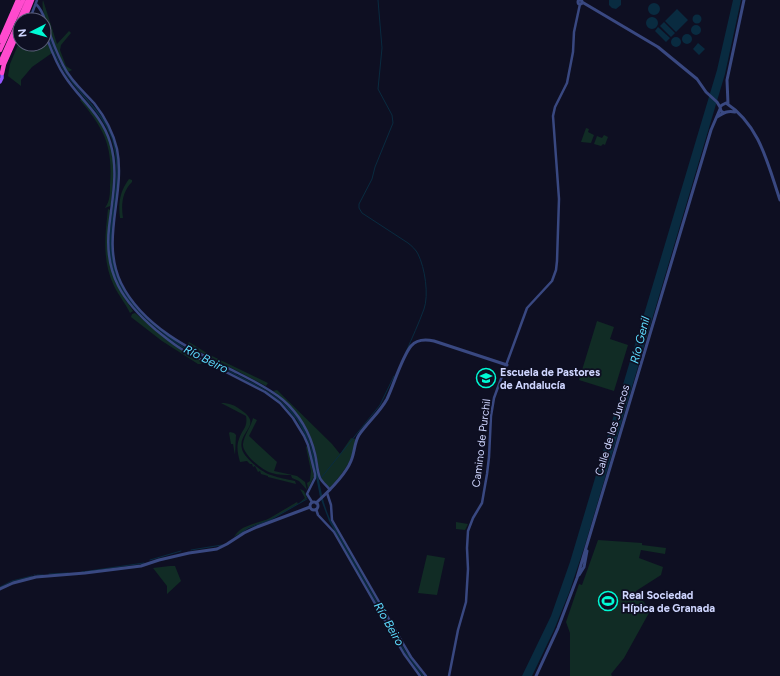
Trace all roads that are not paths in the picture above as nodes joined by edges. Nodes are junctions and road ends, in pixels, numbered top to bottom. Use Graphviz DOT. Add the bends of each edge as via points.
graph roads {
  1 [pos="18,0"];
  2 [pos="23,0"];
  3 [pos="28,0"];
  4 [pos="32,0"];
  5 [pos="37,0"];
  6 [pos="574,0"];
  7 [pos="744,0"];
  8 [pos="579,2"];
  9 [pos="36,4"];
  10 [pos="27,12"];
  11 [pos="33,12"];
  12 [pos="0,41"];
  13 [pos="12,46"];
  14 [pos="0,50"];
  15 [pos="52,52"];
  16 [pos="1,61"];
  17 [pos="1,72"];
  18 [pos="0,82"];
  19 [pos="717,102"];
  20 [pos="726,104"];
  21 [pos="720,108"];
  22 [pos="728,111"];
  23 [pos="724,112"];
  24 [pos="737,112"];
  25 [pos="717,117"];
  26 [pos="780,200"];
  27 [pos="507,366"];
  28 [pos="328,492"];
  29 [pos="312,502"];
  30 [pos="316,503"];
  31 [pos="310,507"];
  32 [pos="316,509"];
  33 [pos="0,589"];
  34 [pos="420,676"];
  35 [pos="426,676"];
  36 [pos="449,676"];
  37 [pos="536,676"];
  1 -- 12 [label="highway"];
  2 -- 14 [label="highway"];
  3 -- 16 [label="highway"];
  4 -- 10 [label="highway"];
  5 -- 9 [label="street"];
  6 -- 8 [label="street"];
  7 -- 20 [label="street" via="727,80"];
  8 -- 19 [label="street" via="658,47 691,73"];
  8 -- 27 [label="street, Camino de Purchil" via="574,52 568,79 553,112 559,199 556,270 548,285 527,308"];
  9 -- 11 [label="street"];
  9 -- 28 [label="street" via="45,17 64,67 103,115 114,138 119,170 112,248 117,272 127,294 153,322 181,344 267,389 289,406 308,434 320,479"];
  13 -- 17 [label="highway"];
  15 -- 29 [label="street" via="64,76 99,117 110,140 115,169 108,250 120,290 134,311 172,343 265,392 286,409 299,426 308,445 315,474 307,494"];
  17 -- 18 [label="main road"];
  19 -- 20 [label="street"];
  19 -- 21 [label="street"];
  20 -- 21 [label="street"];
  20 -- 22 [label="street"];
  20 -- 24 [label="street"];
  21 -- 23 [label="street"];
  21 -- 25 [label="street, Calle de los Juncos"];
  22 -- 23 [label="street"];
  22 -- 24 [label="street"];
  23 -- 25 [label="street"];
  24 -- 26 [label="street" via="750,124 758,139"];
  25 -- 37 [label="street, Calle de los Juncos" via="587,547 584,567"];
  27 -- 28 [label="street" via="434,341 416,342 408,350 383,405 360,434 351,463"];
  27 -- 36 [label="street, Camino de Purchil" via="497,389 493,407 482,503 468,531 466,602"];
  28 -- 30 [label="street"];
  28 -- 35 [label="street" via="332,520 400,640"];
  29 -- 30 [label="street"];
  29 -- 31 [label="street"];
  30 -- 32 [label="street"];
  31 -- 32 [label="street" via="312,510"];
  31 -- 33 [label="street" via="256,527 217,549 188,553 141,566 36,577"];
  32 -- 34 [label="street" via="318,515 334,532 404,654"];
}
